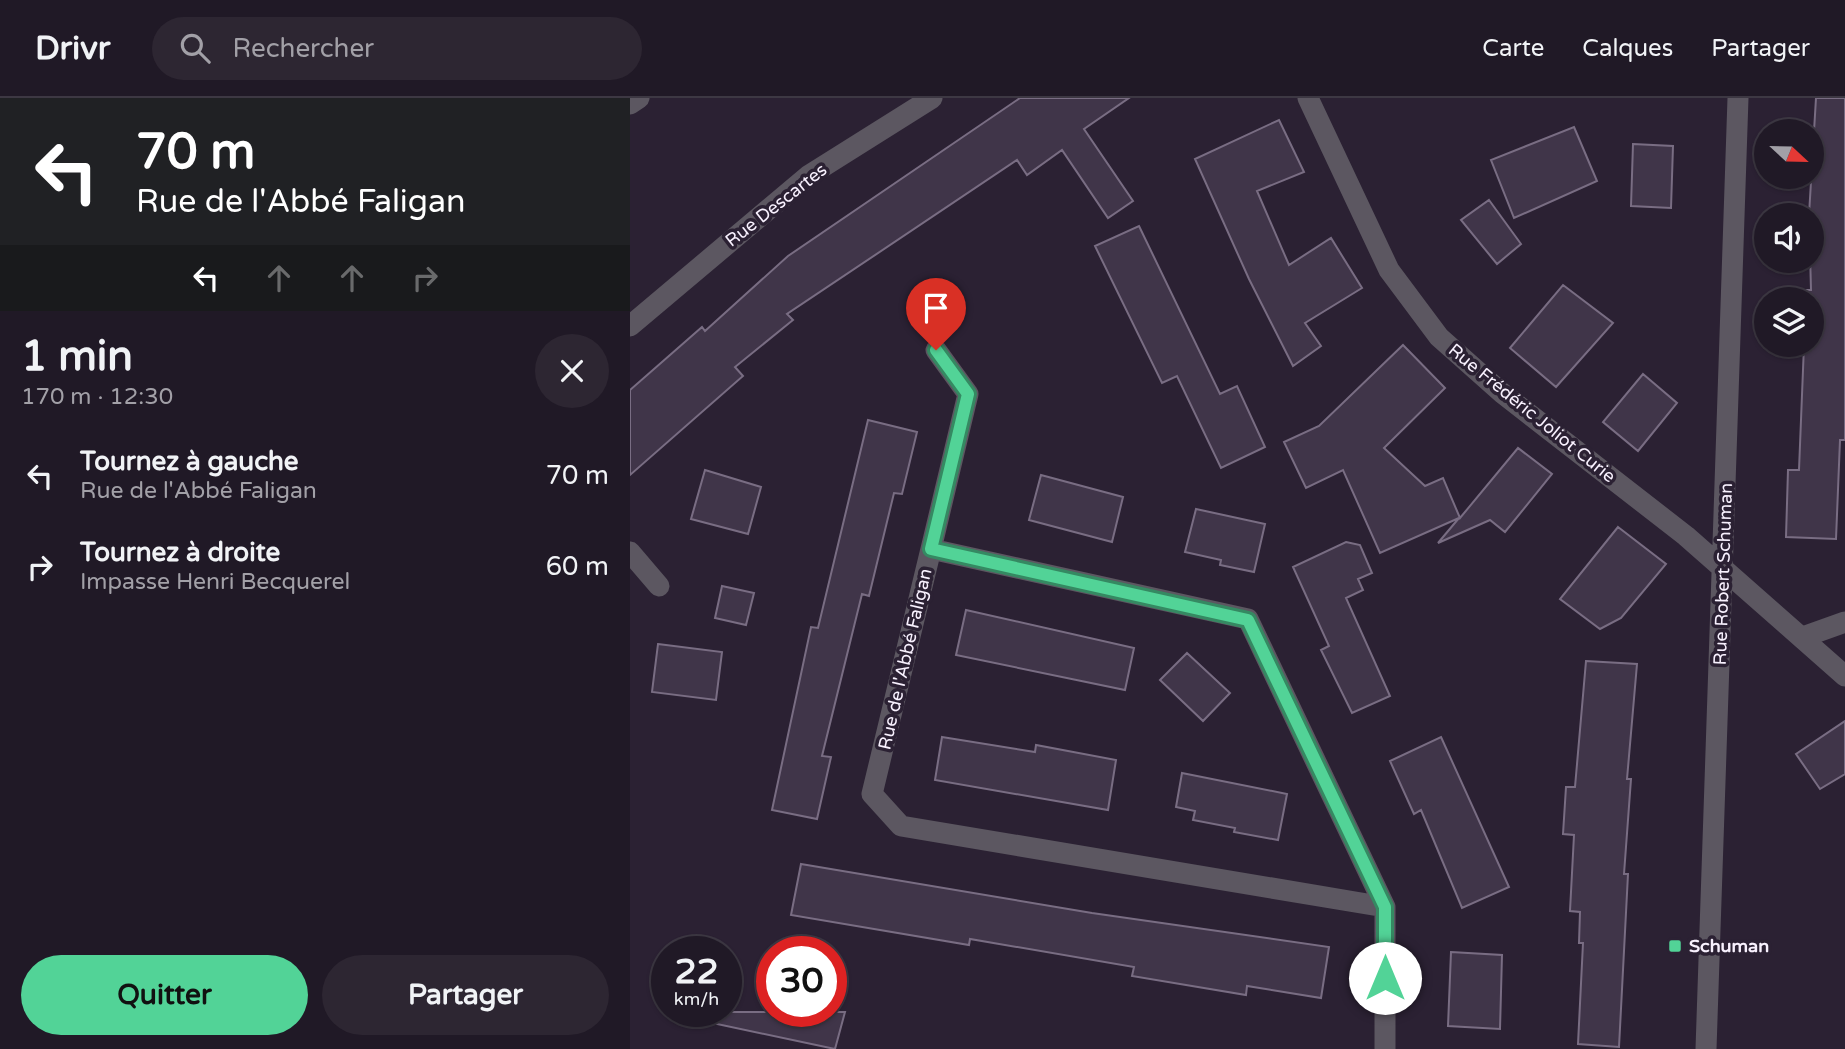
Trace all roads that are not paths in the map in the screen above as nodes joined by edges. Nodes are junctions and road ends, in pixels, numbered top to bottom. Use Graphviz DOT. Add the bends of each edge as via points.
graph roads {
  1 [pos="639,98"];
  2 [pos="932,98"];
  3 [pos="1308,98"];
  4 [pos="1738,98"];
  5 [pos="630,104"];
  6 [pos="630,326"];
  7 [pos="936,350"];
  8 [pos="931,549"];
  9 [pos="630,552"];
  10 [pos="1724,569"];
  11 [pos="659,586"];
  12 [pos="1845,622"];
  13 [pos="1803,637"];
  14 [pos="1842,673"];
  15 [pos="1385,907"];
  16 [pos="1385,1049"];
  17 [pos="1706,1049"];
  1 -- 5 [label="street"];
  2 -- 6 [label="street, Rue Descartes" via="808,176"];
  3 -- 10 [label="street, Rue Frédéric Joliot Curie" via="1389,270 1439,337 1502,393"];
  4 -- 10 [label="street, Rue Robert Schuman"];
  7 -- 8 [label="street" via="968,394"];
  8 -- 15 [label="street, Rue de l'Abbé Faligan" via="1248,620"];
  8 -- 15 [label="street, Rue de l'Abbé Faligan" via="872,794 901,826"];
  9 -- 11 [label="street"];
  10 -- 13 [label="street, Rue Frédéric Joliot Curie"];
  10 -- 17 [label="street, Rue Robert Schuman"];
  12 -- 13 [label="street"];
  13 -- 14 [label="street, Rue Frédéric Joliot Curie"];
  15 -- 16 [label="street, Rue de l'Abbé Faligan"];
}
